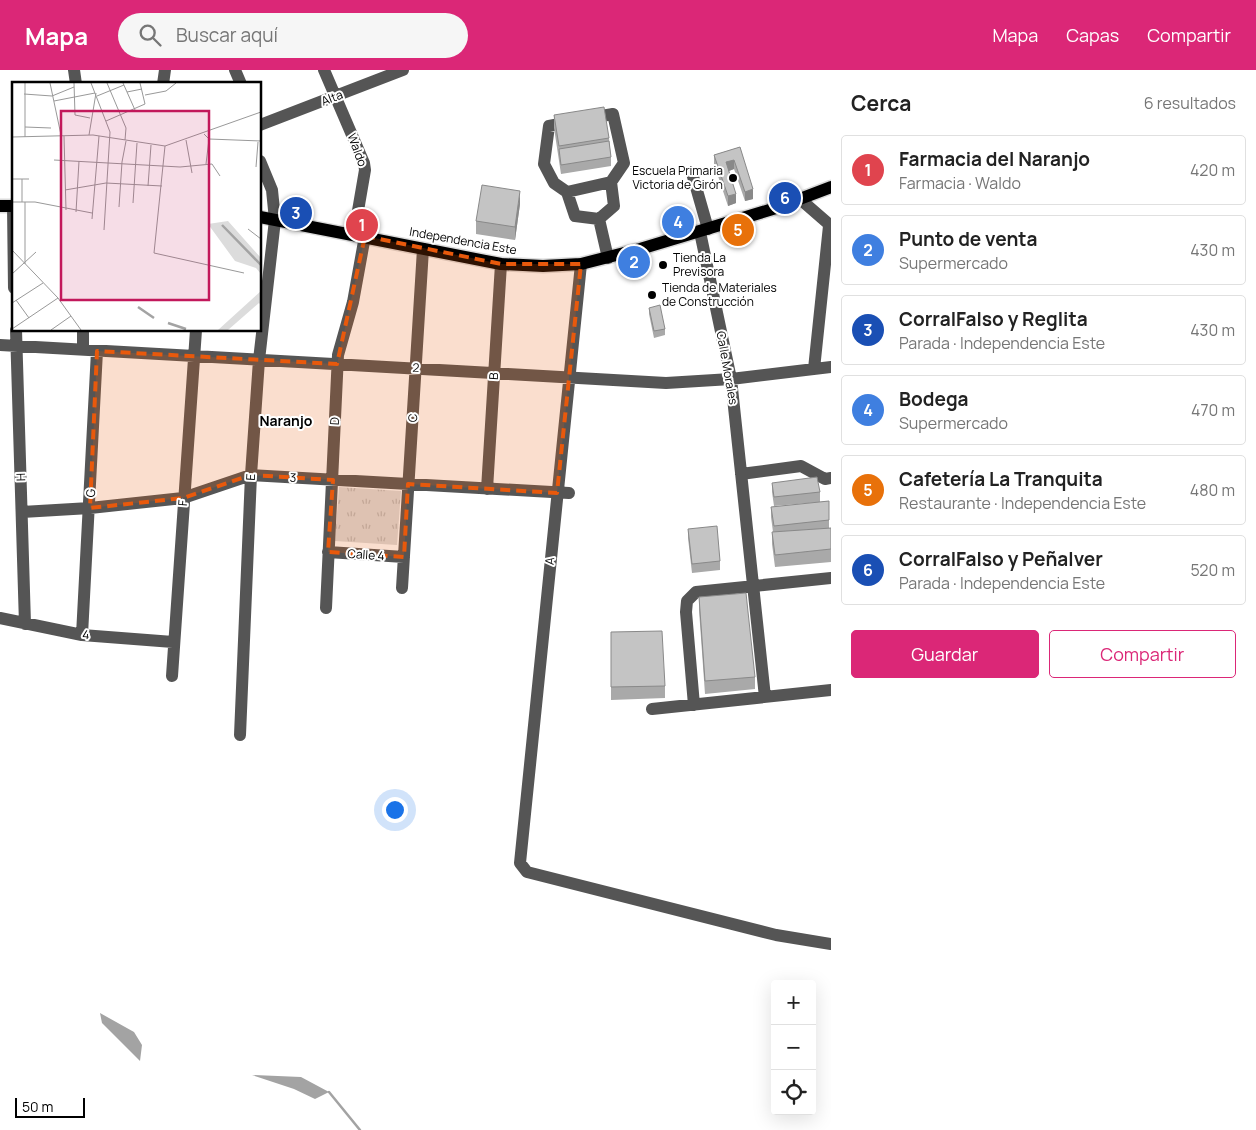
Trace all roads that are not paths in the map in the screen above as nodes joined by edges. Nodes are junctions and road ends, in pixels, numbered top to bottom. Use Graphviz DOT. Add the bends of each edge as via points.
graph roads {
  1 [pos="235,70"];
  2 [pos="324,70"];
  3 [pos="403,70"];
  4 [pos="240,82"];
  5 [pos="335,97"];
  6 [pos="261,125"];
  7 [pos="261,163"];
  8 [pos="692,173"];
  9 [pos="611,182"];
  10 [pos="831,187"];
  11 [pos="567,192"];
  12 [pos="800,199"];
  13 [pos="9,206"];
  14 [pos="261,217"];
  15 [pos="599,219"];
  16 [pos="274,220"];
  17 [pos="830,226"];
  18 [pos="704,231"];
  19 [pos="360,235"];
  20 [pos="423,249"];
  21 [pos="12,255"];
  22 [pos="608,258"];
  23 [pos="500,264"];
  24 [pos="582,264"];
  25 [pos="16,331"];
  26 [pos="83,331"];
  27 [pos="196,331"];
  28 [pos="0,345"];
  29 [pos="16,345"];
  30 [pos="83,350"];
  31 [pos="97,350"];
  32 [pos="193,356"];
  33 [pos="259,360"];
  34 [pos="337,364"];
  35 [pos="831,367"];
  36 [pos="416,368"];
  37 [pos="814,369"];
  38 [pos="494,372"];
  39 [pos="569,377"];
  40 [pos="731,379"];
  41 [pos="741,474"];
  42 [pos="251,476"];
  43 [pos="831,478"];
  44 [pos="333,480"];
  45 [pos="408,484"];
  46 [pos="487,489"];
  47 [pos="563,493"];
  48 [pos="183,498"];
  49 [pos="90,508"];
  50 [pos="22,512"];
  51 [pos="328,552"];
  52 [pos="404,557"];
  53 [pos="831,578"];
  54 [pos="753,586"];
  55 [pos="402,588"];
  56 [pos="326,608"];
  57 [pos="0,618"];
  58 [pos="25,624"];
  59 [pos="82,635"];
  60 [pos="173,642"];
  61 [pos="172,676"];
  62 [pos="831,690"];
  63 [pos="765,697"];
  64 [pos="694,705"];
  65 [pos="652,709"];
  66 [pos="240,735"];
  67 [pos="831,944"];
  1 -- 4 [label="street"];
  2 -- 5 [label="street, Waldo"];
  3 -- 5 [label="street, Alta"];
  5 -- 6 [label="street, Alta"];
  5 -- 19 [label="street, Waldo" via="364,163"];
  7 -- 16 [label="street, E" via="272,190"];
  8 -- 18 [label="street, Calle Morales"];
  9 -- 11 [label="street"];
  9 -- 11 [label="street" via="624,163 613,114 549,126 544,164 554,183"];
  9 -- 15 [label="street" via="614,206"];
  10 -- 12 [label="main road, Independencia Este"];
  11 -- 15 [label="street" via="575,216"];
  12 -- 17 [label="street"];
  12 -- 18 [label="main road, Independencia Este"];
  13 -- 21 [label="street"];
  14 -- 16 [label="main road, Independencia Este"];
  15 -- 22 [label="street"];
  16 -- 19 [label="main road, Independencia Este"];
  16 -- 33 [label="street, E"];
  17 -- 37 [label="street"];
  18 -- 22 [label="main road, Independencia Este"];
  18 -- 40 [label="street, Calle Morales"];
  19 -- 20 [label="main road, Independencia Este"];
  19 -- 34 [label="street, D"];
  20 -- 23 [label="main road, Independencia Este"];
  20 -- 36 [label="street, C"];
  22 -- 24 [label="main road, Independencia Este"];
  23 -- 24 [label="main road, Independencia Este"];
  23 -- 38 [label="street, B"];
  24 -- 39 [label="street, A"];
  25 -- 29 [label="street, H"];
  26 -- 30 [label="street"];
  27 -- 32 [label="street, F"];
  28 -- 29 [label="street, 2"];
  29 -- 30 [label="street, 2"];
  29 -- 50 [label="street, H"];
  30 -- 31 [label="street, 2"];
  31 -- 32 [label="street, 2"];
  31 -- 49 [label="street, G"];
  32 -- 33 [label="street, 2"];
  32 -- 48 [label="street, F"];
  33 -- 34 [label="street, 2"];
  33 -- 42 [label="street, E"];
  34 -- 36 [label="street, 2"];
  34 -- 44 [label="street, D"];
  35 -- 37 [label="street, 2"];
  36 -- 38 [label="street, 2"];
  36 -- 45 [label="street, C"];
  37 -- 40 [label="street, 2"];
  38 -- 39 [label="street, 2"];
  38 -- 46 [label="street, B"];
  39 -- 40 [label="street, 2" via="666,383"];
  39 -- 47 [label="street, A"];
  40 -- 41 [label="street, Calle Morales"];
  41 -- 43 [label="street" via="801,466 825,479"];
  41 -- 54 [label="street, Calle Morales"];
  42 -- 44 [label="street, 3"];
  42 -- 48 [label="street, 3"];
  42 -- 66 [label="street, E"];
  44 -- 45 [label="street, 3"];
  44 -- 51 [label="street, D"];
  45 -- 46 [label="street, 3"];
  45 -- 52 [label="street, C"];
  46 -- 47 [label="street, 3"];
  47 -- 67 [label="street, A" via="519,858 521,868 776,935"];
  48 -- 49 [label="street, 3"];
  48 -- 60 [label="street, F"];
  49 -- 50 [label="street, 3"];
  49 -- 59 [label="street, G"];
  50 -- 58 [label="street, H"];
  51 -- 52 [label="street, Calle 4"];
  51 -- 56 [label="street, D"];
  52 -- 55 [label="street, C"];
  53 -- 54 [label="street"];
  54 -- 63 [label="street, Calle Morales"];
  54 -- 64 [label="street" via="696,592 687,601"];
  57 -- 58 [label="street, 4"];
  58 -- 59 [label="street, 4"];
  59 -- 60 [label="street, 4"];
  60 -- 61 [label="street, F"];
  62 -- 63 [label="street"];
  63 -- 64 [label="street"];
  64 -- 65 [label="street"];
}
